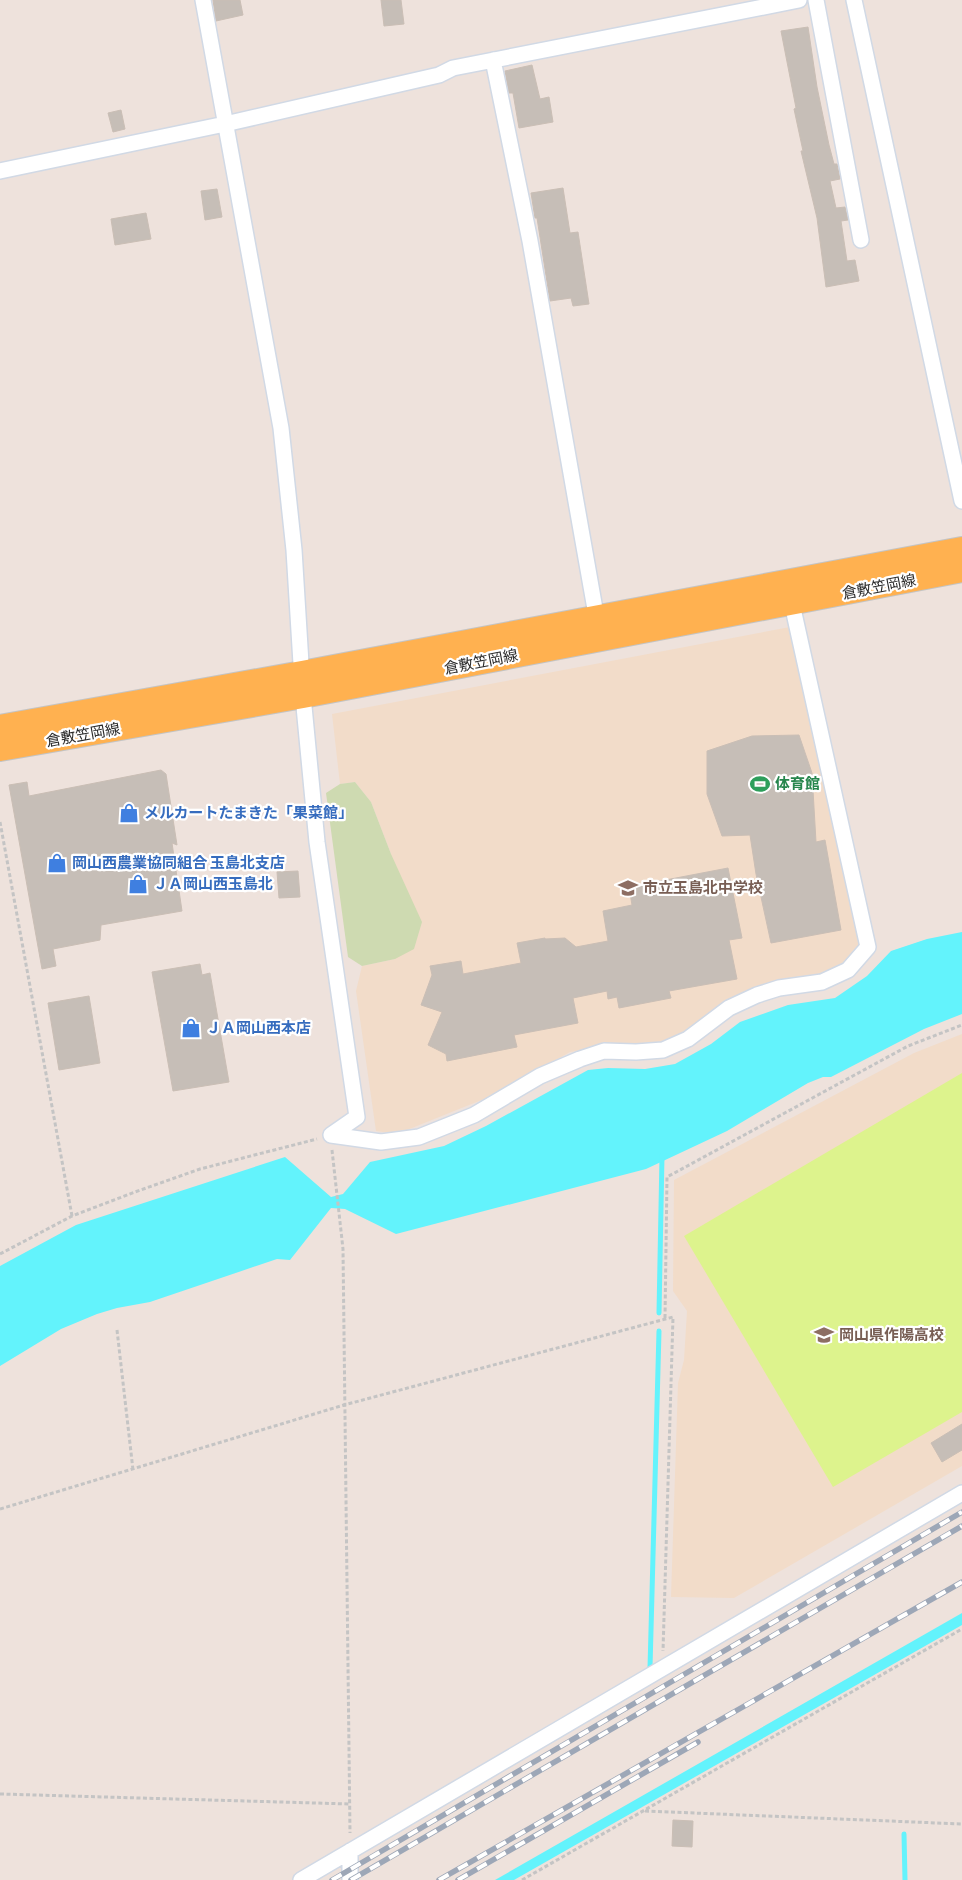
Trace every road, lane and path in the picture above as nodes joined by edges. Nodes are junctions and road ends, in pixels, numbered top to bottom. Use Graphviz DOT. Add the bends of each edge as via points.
graph roads {
  1 [pos="203,0"];
  2 [pos="799,0"];
  3 [pos="816,0"];
  4 [pos="854,0"];
  5 [pos="493,60"];
  6 [pos="225,124"];
  7 [pos="0,171"];
  8 [pos="861,240"];
  9 [pos="962,500"];
  10 [pos="962,548"];
  11 [pos="962,570"];
  12 [pos="793,580"];
  13 [pos="792,604"];
  14 [pos="598,629"];
  15 [pos="302,673"];
  16 [pos="303,696"];
  17 [pos="0,727"];
  18 [pos="0,749"];
  19 [pos="0,822"];
  20 [pos="962,1025"];
  21 [pos="331,1135"];
  22 [pos="72,1216"];
  23 [pos="0,1254"];
  24 [pos="665,1318"];
  25 [pos="117,1330"];
  26 [pos="344,1405"];
  27 [pos="132,1470"];
  28 [pos="962,1493"];
  29 [pos="0,1508"];
  30 [pos="962,1629"];
  31 [pos="662,1669"];
  32 [pos="0,1794"];
  33 [pos="350,1804"];
  34 [pos="644,1811"];
  35 [pos="962,1824"];
  36 [pos="350,1851"];
  37 [pos="301,1880"];
  38 [pos="350,1880"];
  39 [pos="522,1880"];
  1 -- 6 [label="street"];
  2 -- 5 [label="street"];
  3 -- 8 [label="street"];
  4 -- 9 [label="street"];
  5 -- 6 [label="street"];
  5 -- 14 [label="street" via="530,241"];
  6 -- 7 [label="street"];
  6 -- 15 [label="street" via="281,428 294,550"];
  10 -- 12 [label="main road, 倉敷笠岡線"];
  11 -- 13 [label="main road, 倉敷笠岡線"];
  12 -- 13 [label="street"];
  12 -- 14 [label="main road, 倉敷笠岡線"];
  13 -- 14 [label="main road, 倉敷笠岡線"];
  13 -- 21 [label="street" via="868,947 848,970 822,982 779,988 757,995 729,1008 688,1039 663,1050 604,1052 580,1058 540,1076 474,1115 419,1137 381,1142"];
  14 -- 15 [label="main road, 倉敷笠岡線"];
  14 -- 16 [label="main road, 倉敷笠岡線"];
  15 -- 16 [label="street"];
  15 -- 17 [label="main road, 倉敷笠岡線"];
  16 -- 18 [label="main road, 倉敷笠岡線"];
  16 -- 21 [label="street" via="317,842 357,1117"];
  19 -- 22 [label="path"];
  20 -- 24 [label="path" via="908,1046 667,1177"];
  21 -- 22 [label="path" via="200,1169"];
  21 -- 26 [label="path" via="342,1249"];
  22 -- 23 [label="path"];
  24 -- 26 [label="path"];
  24 -- 31 [label="path" via="674,1317"];
  25 -- 27 [label="path"];
  26 -- 27 [label="path"];
  26 -- 33 [label="path"];
  27 -- 29 [label="path"];
  28 -- 31 [label="street"];
  30 -- 34 [label="path"];
  31 -- 36 [label="street"];
  32 -- 33 [label="path"];
  33 -- 36 [label="path"];
  34 -- 35 [label="path"];
  34 -- 39 [label="path"];
  36 -- 37 [label="street"];
  36 -- 38 [label="street"];
}
